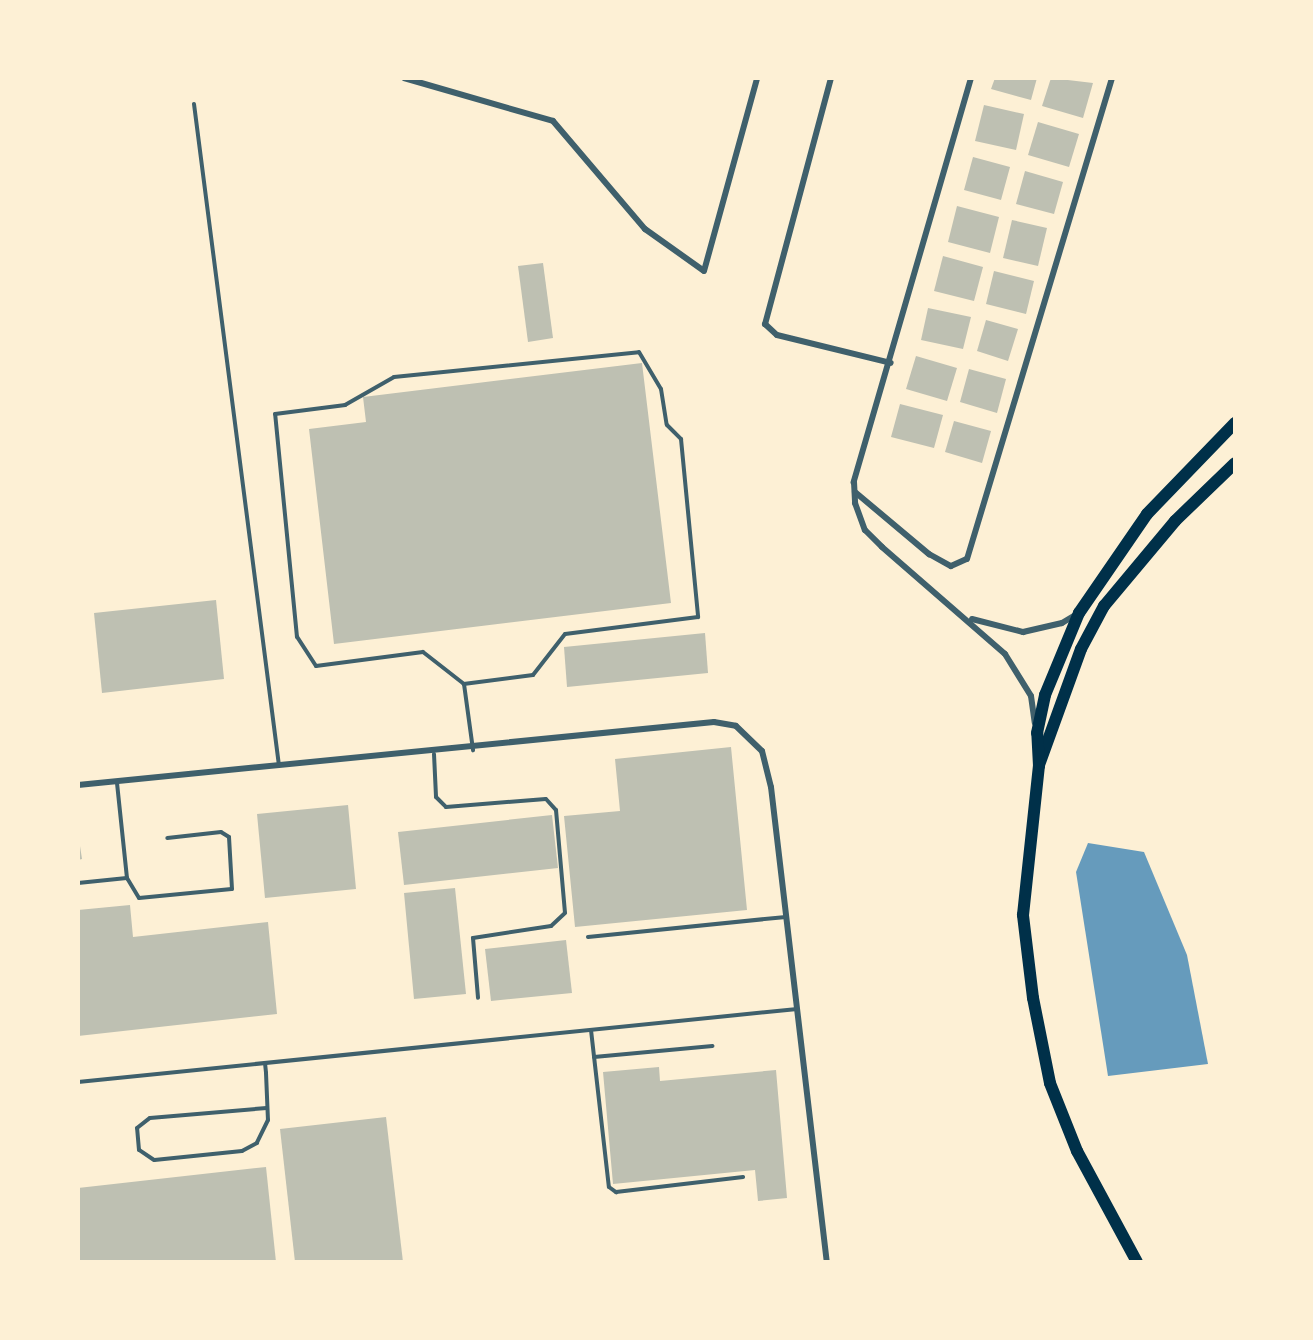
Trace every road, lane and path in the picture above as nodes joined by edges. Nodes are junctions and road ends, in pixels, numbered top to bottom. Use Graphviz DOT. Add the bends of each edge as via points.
graph roads {
  1 [pos="404,78"];
  2 [pos="757,78"];
  3 [pos="831,78"];
  4 [pos="971,78"];
  5 [pos="1112,78"];
  6 [pos="194,104"];
  7 [pos="891,363"];
  8 [pos="1235,423"];
  9 [pos="1235,463"];
  10 [pos="855,492"];
  11 [pos="1079,613"];
  12 [pos="969,618"];
  13 [pos="464,684"];
  14 [pos="1037,733"];
  15 [pos="473,750"];
  16 [pos="434,754"];
  17 [pos="1039,766"];
  18 [pos="279,767"];
  19 [pos="117,783"];
  20 [pos="78,785"];
  21 [pos="167,838"];
  22 [pos="127,878"];
  23 [pos="78,883"];
  24 [pos="786,917"];
  25 [pos="588,937"];
  26 [pos="478,998"];
  27 [pos="797,1009"];
  28 [pos="591,1030"];
  29 [pos="712,1046"];
  30 [pos="594,1057"];
  31 [pos="265,1063"];
  32 [pos="78,1082"];
  33 [pos="267,1108"];
  34 [pos="743,1177"];
  35 [pos="827,1262"];
  36 [pos="1137,1262"];
  1 -- 2 [label="street" via="553,121 645,229 704,271"];
  3 -- 7 [label="street" via="765,324 777,335"];
  4 -- 7 [label="street"];
  5 -- 10 [label="street" via="967,559 951,566 929,554"];
  6 -- 18 [label="lane"];
  7 -- 10 [label="street"];
  8 -- 11 [label="highway" via="1147,514"];
  9 -- 17 [label="highway" via="1175,521 1104,606 1081,649"];
  10 -- 12 [label="street" via="866,530"];
  11 -- 12 [label="street" via="1062,623 1023,632"];
  11 -- 14 [label="highway" via="1049,684"];
  12 -- 14 [label="street" via="1018,673 1031,696"];
  13 -- 13 [label="lane" via="423,652 316,666 297,637 275,414 345,405 394,377 639,352 661,389 667,425 681,439 699,617 565,634 533,675"];
  13 -- 15 [label="lane"];
  14 -- 17 [label="highway"];
  15 -- 16 [label="street"];
  15 -- 24 [label="street" via="714,722 736,726 756,744 767,768"];
  16 -- 18 [label="street"];
  16 -- 26 [label="lane" via="436,797 446,807 546,799 556,810 565,913 551,926 473,938"];
  17 -- 36 [label="highway" via="1023,915 1035,1009 1050,1083 1077,1151"];
  18 -- 19 [label="street"];
  19 -- 20 [label="street"];
  19 -- 22 [label="lane"];
  21 -- 22 [label="lane" via="221,832 230,837 232,889 149,900 139,898"];
  22 -- 23 [label="lane"];
  24 -- 25 [label="lane"];
  24 -- 27 [label="street"];
  27 -- 28 [label="lane"];
  27 -- 35 [label="street"];
  28 -- 30 [label="lane"];
  28 -- 31 [label="lane"];
  29 -- 30 [label="lane"];
  30 -- 34 [label="lane" via="609,1187 616,1192"];
  31 -- 32 [label="lane"];
  31 -- 33 [label="lane"];
  33 -- 33 [label="lane" via="266,1132 242,1150 154,1160 139,1150 137,1128 150,1118"];
}
